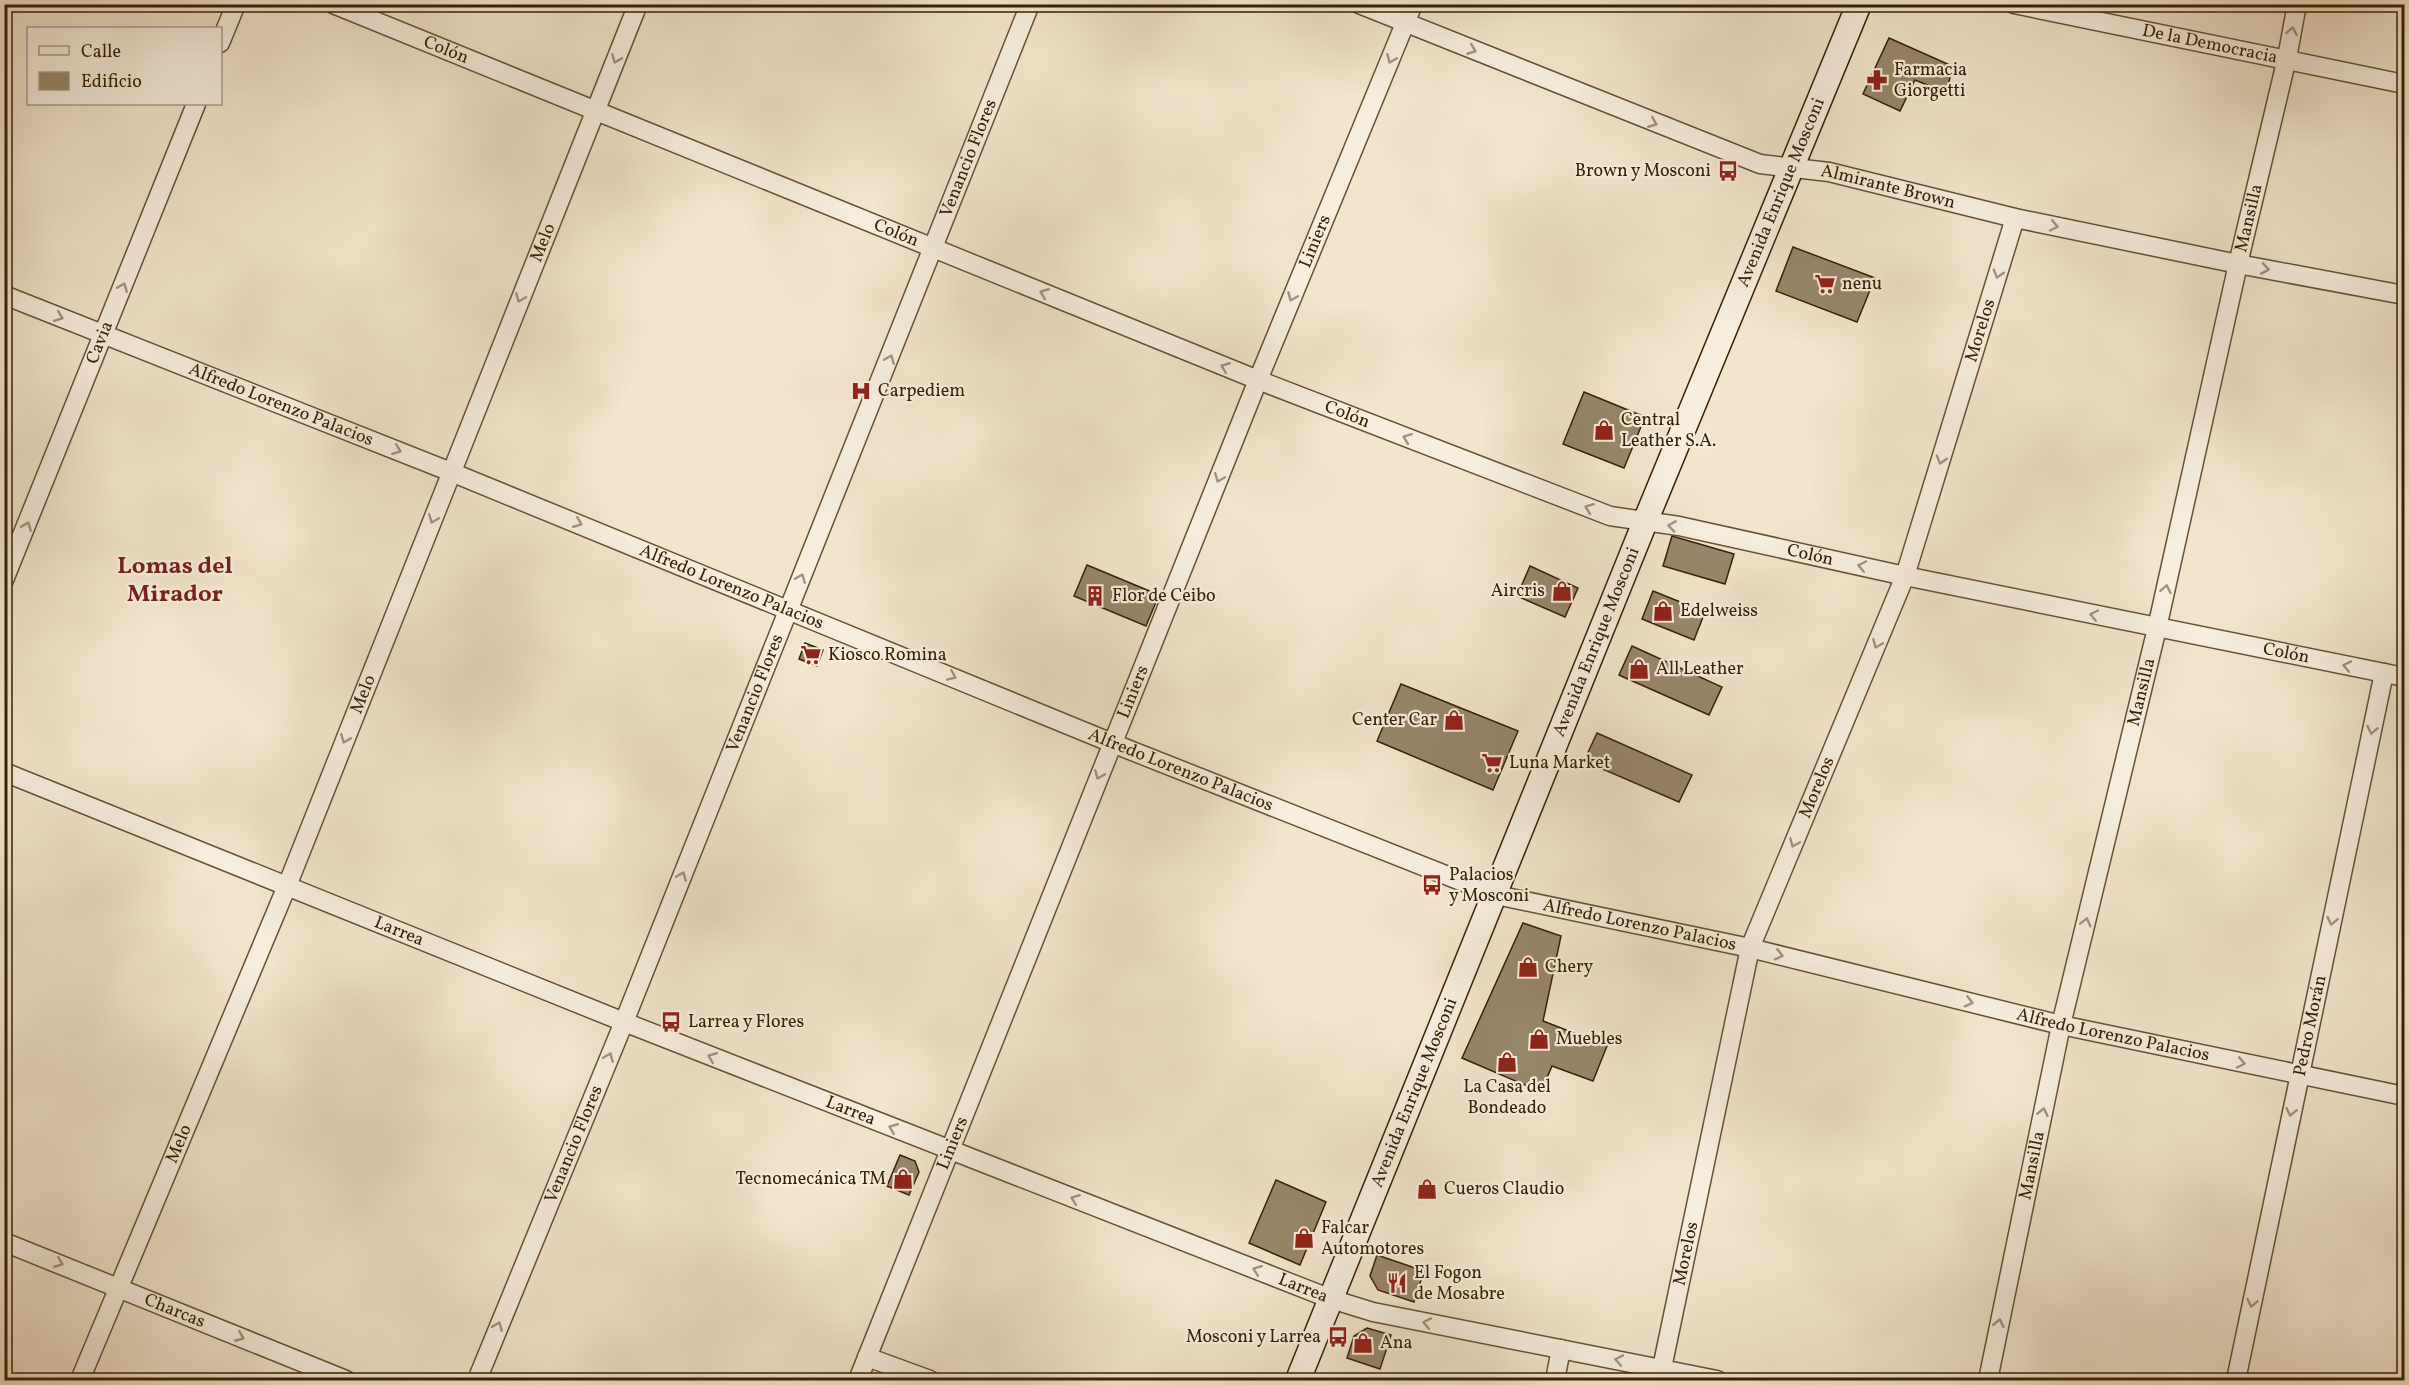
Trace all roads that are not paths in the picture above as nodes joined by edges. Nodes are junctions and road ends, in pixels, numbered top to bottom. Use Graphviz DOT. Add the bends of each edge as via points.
graph roads {
  1 [pos="236,4"];
  2 [pos="333,4"];
  3 [pos="638,4"];
  4 [pos="1030,4"];
  5 [pos="1359,4"];
  6 [pos="1413,4"];
  7 [pos="1859,4"];
  8 [pos="2014,4"];
  9 [pos="2297,4"];
  10 [pos="1406,23"];
  11 [pos="222,38"];
  12 [pos="2287,58"];
  13 [pos="2404,84"];
  14 [pos="196,105"];
  15 [pos="596,111"];
  16 [pos="1792,169"];
  17 [pos="2016,218"];
  18 [pos="934,249"];
  19 [pos="2238,264"];
  20 [pos="2404,295"];
  21 [pos="4,296"];
  22 [pos="104,336"];
  23 [pos="1258,380"];
  24 [pos="451,472"];
  25 [pos="1645,522"];
  26 [pos="1905,576"];
  27 [pos="4,580"];
  28 [pos="788,608"];
  29 [pos="2157,628"];
  30 [pos="2384,673"];
  31 [pos="2404,677"];
  32 [pos="1112,743"];
  33 [pos="4,772"];
  34 [pos="287,886"];
  35 [pos="1496,895"];
  36 [pos="1750,948"];
  37 [pos="624,1022"];
  38 [pos="2061,1025"];
  39 [pos="2299,1075"];
  40 [pos="2404,1096"];
  41 [pos="949,1150"];
  42 [pos="4,1242"];
  43 [pos="118,1287"];
  44 [pos="1331,1299"];
  45 [pos="1561,1349"];
  46 [pos="867,1357"];
  47 [pos="1662,1368"];
  48 [pos="81,1380"];
  49 [pos="346,1380"];
  50 [pos="477,1380"];
  51 [pos="858,1380"];
  52 [pos="930,1380"];
  53 [pos="1298,1380"];
  54 [pos="1555,1380"];
  55 [pos="1717,1380"];
  56 [pos="1988,1380"];
  57 [pos="2236,1380"];
  1 -- 11 [label="street"];
  2 -- 15 [label="street, Colón"];
  3 -- 15 [label="street, Melo, one-way"];
  4 -- 18 [label="street, Venancio Flores"];
  5 -- 10 [label="street, Almirante Brown"];
  6 -- 10 [label="street, Liniers"];
  7 -- 16 [label="main road, Avenida Enrique Mosconi"];
  8 -- 12 [label="street, De la Democracia"];
  12 -- 9 [label="street, Mansilla, one-way"];
  10 -- 16 [label="street, Almirante Brown, one-way" via="1736,157"];
  10 -- 23 [label="street, Liniers, one-way"];
  12 -- 13 [label="street, De la Democracia"];
  12 -- 19 [label="street, Mansilla"];
  22 -- 14 [label="street, Cavia, one-way"];
  15 -- 18 [label="street, Colón"];
  15 -- 24 [label="street, Melo, one-way"];
  16 -- 17 [label="street, Almirante Brown" via="1829,172"];
  16 -- 25 [label="main road, Avenida Enrique Mosconi"];
  17 -- 19 [label="street, Almirante Brown, one-way"];
  17 -- 26 [label="street, Morelos, one-way"];
  23 -- 18 [label="street, Colón, one-way"];
  28 -- 18 [label="street, Venancio Flores, one-way"];
  19 -- 20 [label="street, Almirante Brown, one-way"];
  29 -- 19 [label="street, Mansilla, one-way"];
  21 -- 22 [label="street, Alfredo Lorenzo Palacios, one-way"];
  22 -- 24 [label="street, Alfredo Lorenzo Palacios, one-way"];
  27 -- 22 [label="street, Cavia, one-way"];
  25 -- 23 [label="street, Colón, one-way" via="1610,516"];
  23 -- 32 [label="street, Liniers, one-way"];
  24 -- 28 [label="street, Alfredo Lorenzo Palacios, one-way"];
  24 -- 34 [label="street, Melo, one-way"];
  26 -- 25 [label="street, Colón, one-way"];
  25 -- 35 [label="main road, Avenida Enrique Mosconi"];
  29 -- 26 [label="street, Colón, one-way"];
  26 -- 36 [label="street, Morelos, one-way"];
  28 -- 32 [label="street, Alfredo Lorenzo Palacios, one-way"];
  37 -- 28 [label="street, Venancio Flores, one-way"];
  30 -- 29 [label="street, Colón, one-way"];
  38 -- 29 [label="street, Mansilla, one-way"];
  30 -- 31 [label="street, Colón"];
  30 -- 39 [label="street, Pedro Morán, one-way"];
  32 -- 35 [label="street, Alfredo Lorenzo Palacios"];
  32 -- 41 [label="street, Liniers, one-way"];
  33 -- 34 [label="street, Larrea"];
  34 -- 37 [label="street, Larrea"];
  34 -- 43 [label="street, Melo"];
  35 -- 36 [label="street, Alfredo Lorenzo Palacios"];
  35 -- 44 [label="main road, Avenida Enrique Mosconi"];
  36 -- 38 [label="street, Alfredo Lorenzo Palacios, one-way"];
  36 -- 47 [label="street, Morelos"];
  41 -- 37 [label="street, Larrea, one-way"];
  50 -- 37 [label="street, Venancio Flores, one-way"];
  38 -- 39 [label="street, Alfredo Lorenzo Palacios, one-way"];
  56 -- 38 [label="street, Mansilla, one-way"];
  39 -- 40 [label="street, Alfredo Lorenzo Palacios"];
  39 -- 57 [label="street, Pedro Morán, one-way"];
  44 -- 41 [label="street, Larrea, one-way"];
  41 -- 46 [label="street, Liniers"];
  42 -- 43 [label="street, Charcas, one-way"];
  43 -- 48 [label="street, Melo"];
  43 -- 49 [label="street, Charcas, one-way"];
  45 -- 44 [label="street, Larrea, one-way" via="1373,1312"];
  44 -- 53 [label="main road, Avenida Enrique Mosconi"];
  47 -- 45 [label="street, Larrea, one-way"];
  45 -- 54 [label="street"];
  46 -- 51 [label="street, Liniers"];
  46 -- 52 [label="street"];
  47 -- 55 [label="street, Larrea"];
}
